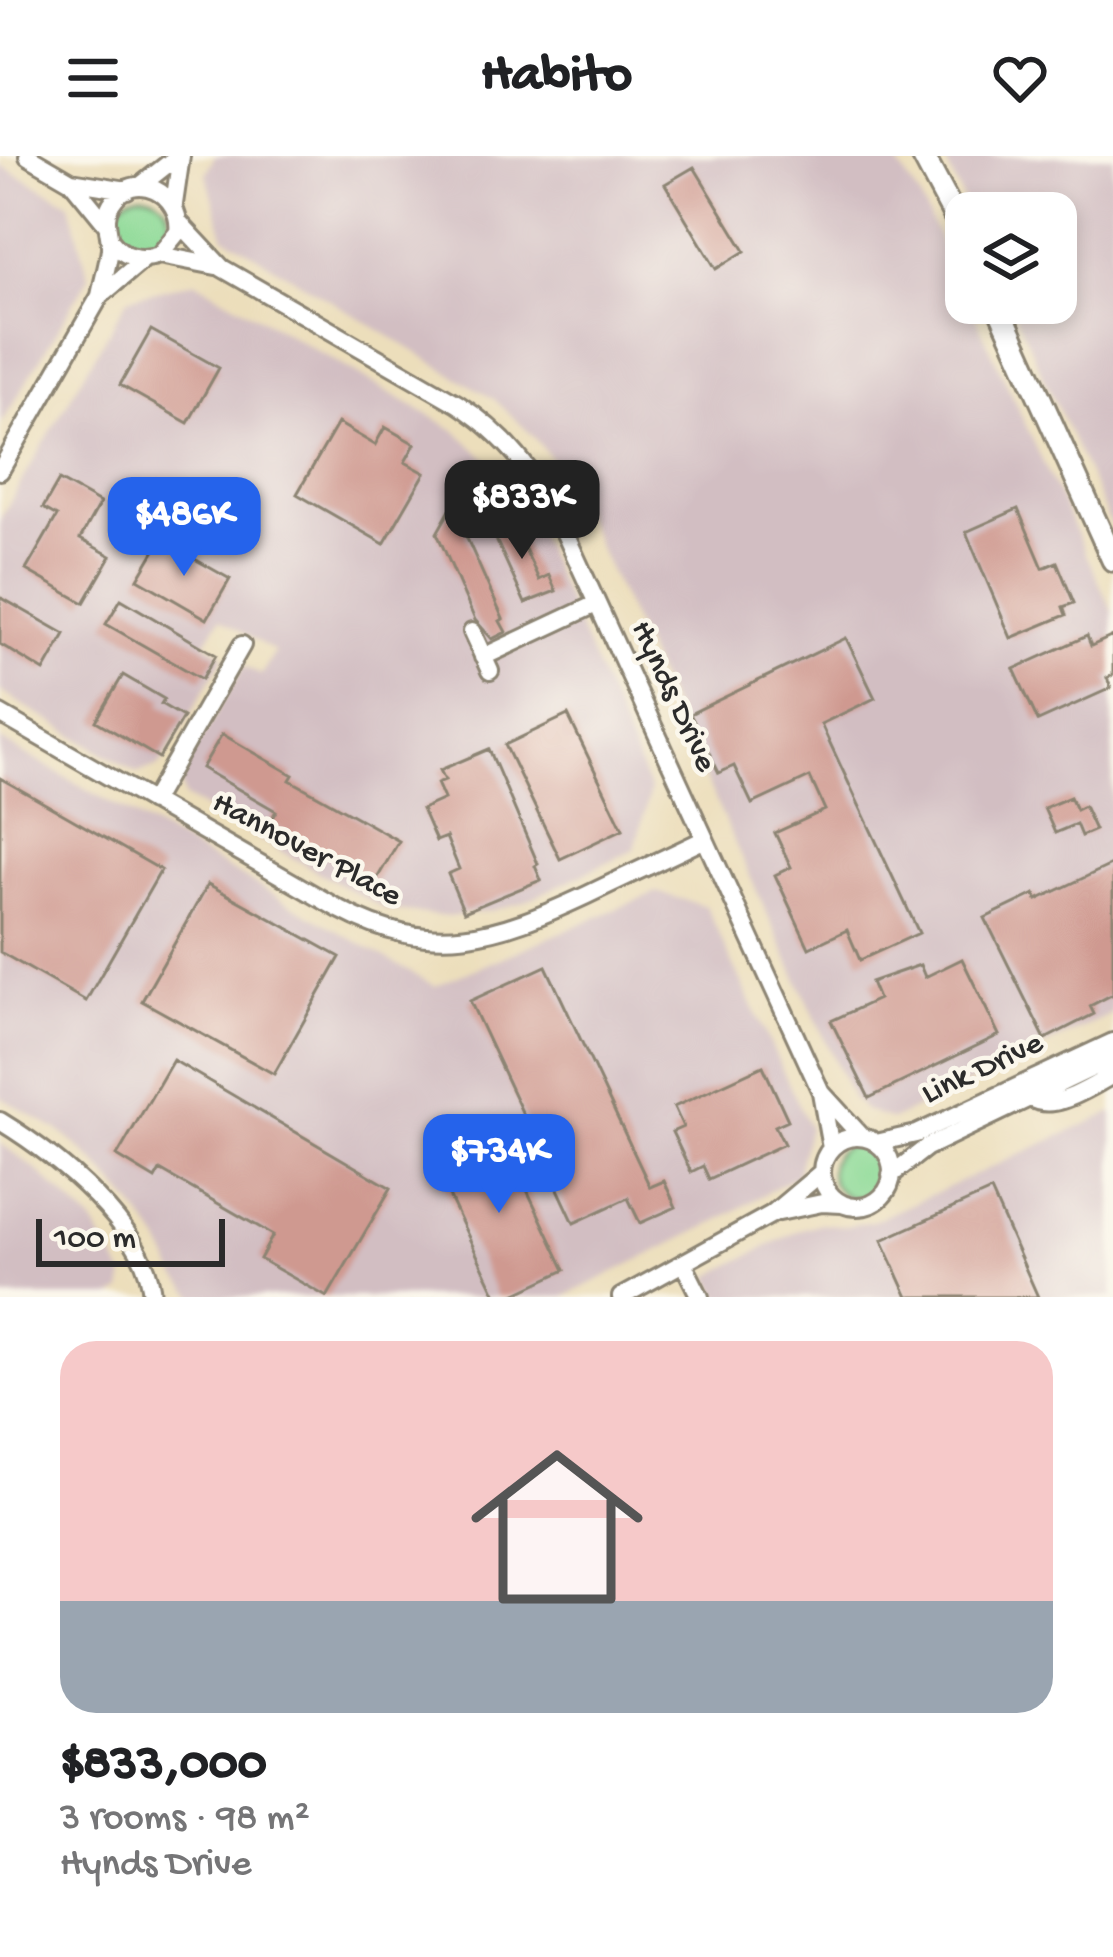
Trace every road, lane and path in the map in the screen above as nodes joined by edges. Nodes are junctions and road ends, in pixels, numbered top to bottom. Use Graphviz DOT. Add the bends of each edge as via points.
graph roads {
  1 [pos="28,156"];
  2 [pos="179,156"];
  3 [pos="923,156"];
  4 [pos="71,181"];
  5 [pos="134,188"];
  6 [pos="945,197"];
  7 [pos="177,213"];
  8 [pos="108,232"];
  9 [pos="152,257"];
  10 [pos="222,268"];
  11 [pos="100,296"];
  12 [pos="1006,324"];
  13 [pos="0,470"];
  14 [pos="1113,560"];
  15 [pos="596,604"];
  16 [pos="472,632"];
  17 [pos="242,645"];
  18 [pos="0,714"];
  19 [pos="152,802"];
  20 [pos="705,839"];
  21 [pos="1113,1042"];
  22 [pos="1113,1058"];
  23 [pos="1113,1075"];
  24 [pos="820,1092"];
  25 [pos="1030,1098"];
  26 [pos="0,1121"];
  27 [pos="869,1140"];
  28 [pos="831,1148"];
  29 [pos="822,1172"];
  30 [pos="891,1175"];
  31 [pos="846,1204"];
  32 [pos="772,1214"];
  33 [pos="683,1263"];
  34 [pos="152,1297"];
  35 [pos="621,1297"];
  36 [pos="700,1297"];
  1 -- 4 [label="street"];
  2 -- 5 [label="street"];
  2 -- 7 [label="street"];
  3 -- 6 [label="main road"];
  4 -- 5 [label="street"];
  4 -- 8 [label="street"];
  5 -- 7 [label="street" via="160,190"];
  5 -- 8 [label="street" via="113,200"];
  7 -- 9 [label="street" via="174,241"];
  7 -- 10 [label="street, Hynds Drive"];
  8 -- 9 [label="street" via="125,254"];
  8 -- 11 [label="street"];
  9 -- 10 [label="street, Hynds Drive"];
  9 -- 11 [label="street"];
  10 -- 15 [label="street, Hynds Drive" via="492,429 546,495"];
  11 -- 13 [label="street"];
  12 -- 14 [label="main road"];
  15 -- 16 [label="street" via="486,664"];
  15 -- 20 [label="street, Hynds Drive"];
  17 -- 19 [label="street"];
  18 -- 19 [label="street, Hannover Place"];
  19 -- 20 [label="street, Hannover Place" via="354,917 437,939 520,926"];
  20 -- 24 [label="street, Hynds Drive"];
  21 -- 27 [label="street, Link Drive" via="916,1134"];
  22 -- 25 [label="street, Link Drive"];
  23 -- 25 [label="street" via="1059,1101"];
  24 -- 27 [label="street, Hynds Drive"];
  24 -- 28 [label="street, Hynds Drive"];
  25 -- 30 [label="street, Link Drive" via="926,1147"];
  26 -- 34 [label="street" via="53,1157 107,1210 144,1264"];
  27 -- 28 [label="street"];
  27 -- 30 [label="street" via="890,1159"];
  28 -- 29 [label="street"];
  29 -- 31 [label="street" via="827,1190"];
  29 -- 32 [label="street"];
  30 -- 31 [label="street" via="876,1201"];
  31 -- 32 [label="street"];
  32 -- 33 [label="street"];
  33 -- 35 [label="street"];
  33 -- 36 [label="street"];
}
